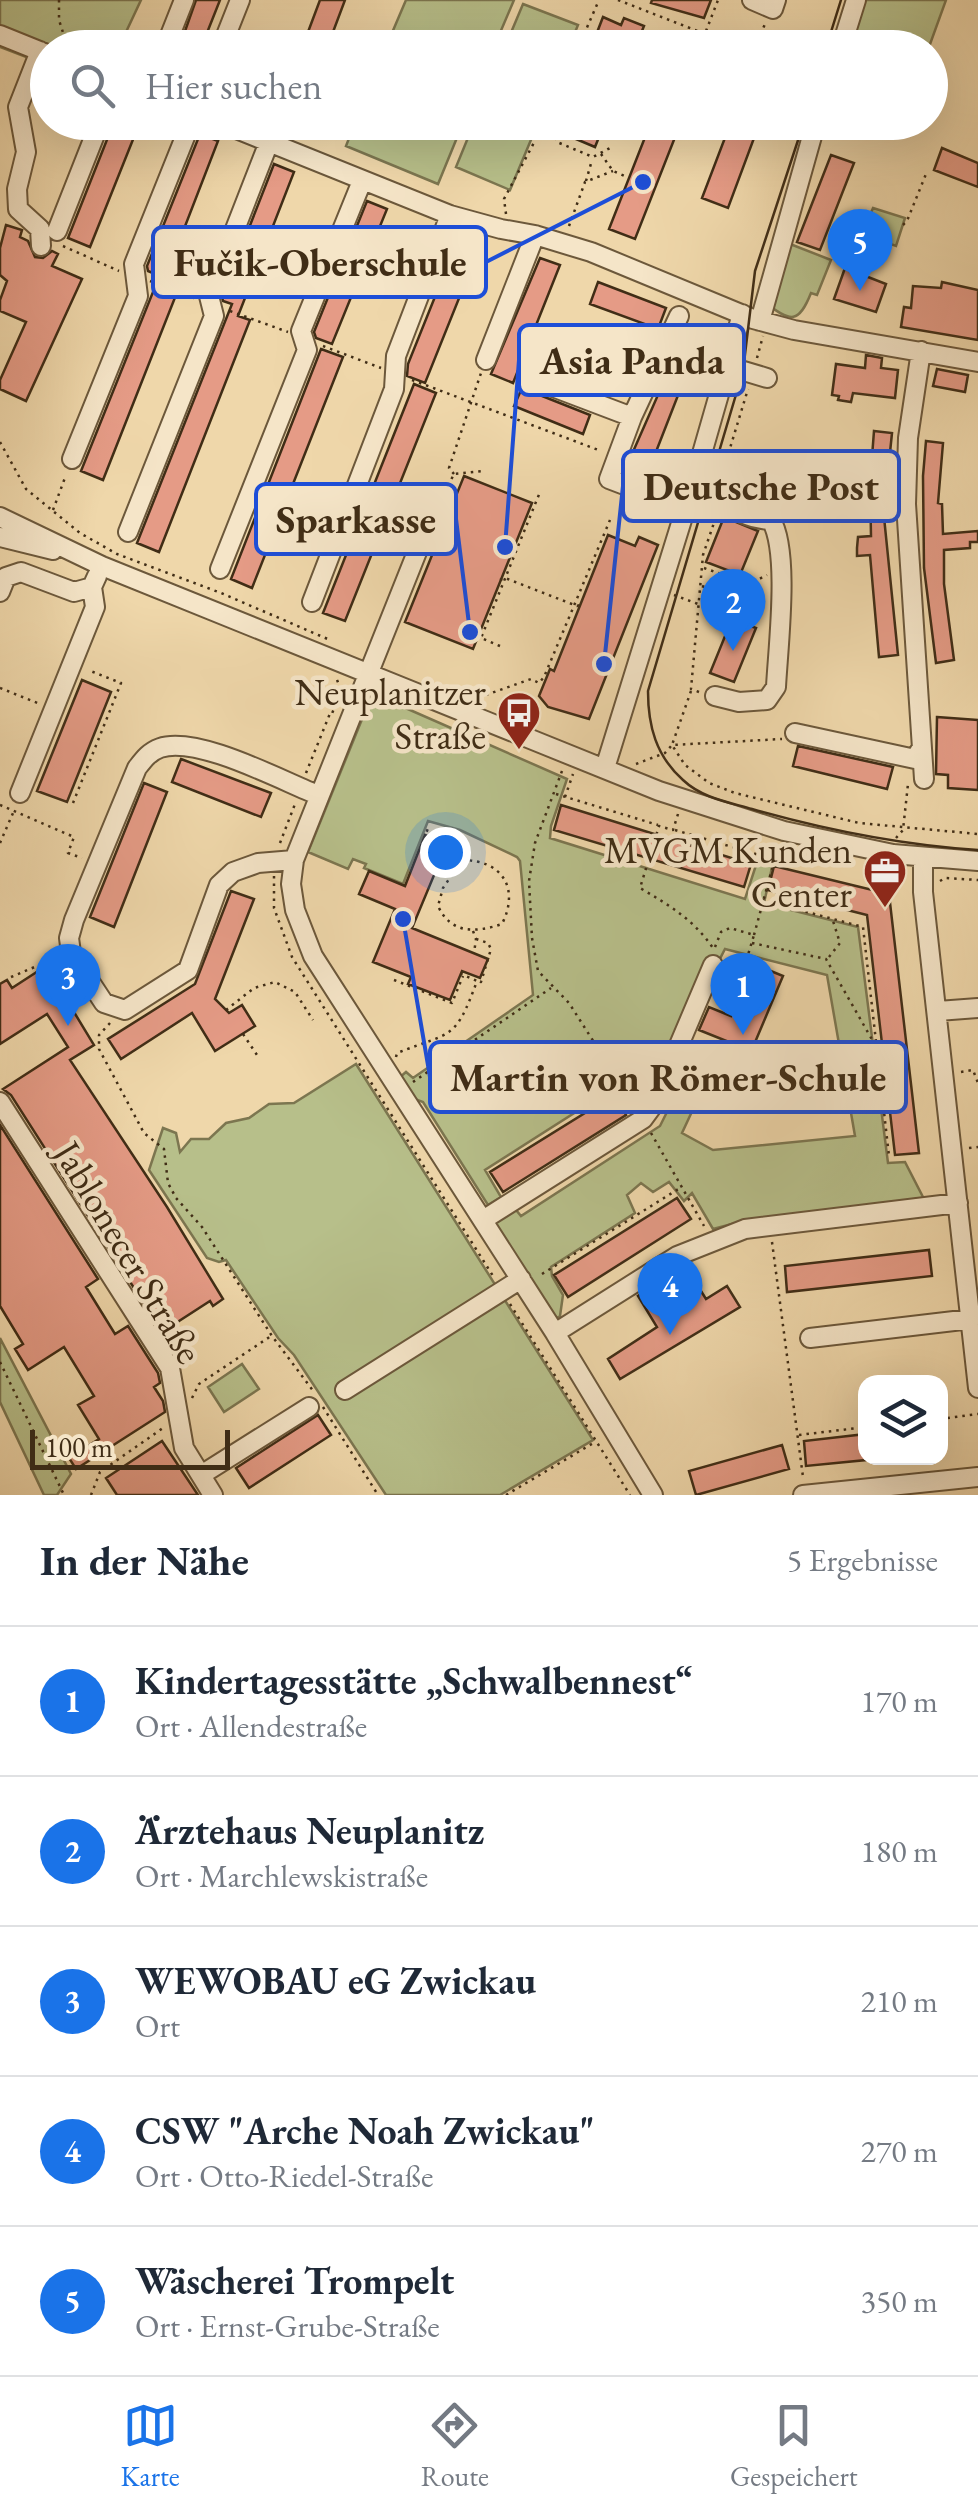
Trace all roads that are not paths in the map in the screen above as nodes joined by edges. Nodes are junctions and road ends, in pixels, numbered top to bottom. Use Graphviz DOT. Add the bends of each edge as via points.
graph roads {
  1 [pos="184,0"];
  2 [pos="240,0"];
  3 [pos="752,0"];
  4 [pos="856,0"];
  5 [pos="775,4"];
  6 [pos="172,30"];
  7 [pos="228,30"];
  8 [pos="847,30"];
  9 [pos="0,35"];
  10 [pos="30,47"];
  11 [pos="30,82"];
  12 [pos="93,140"];
  13 [pos="184,140"];
  14 [pos="265,140"];
  15 [pos="811,140"];
  16 [pos="270,142"];
  17 [pos="362,181"];
  18 [pos="450,215"];
  19 [pos="57,231"];
  20 [pos="536,234"];
  21 [pos="41,246"];
  22 [pos="742,314"];
  23 [pos="679,316"];
  24 [pos="760,321"];
  25 [pos="921,351"];
  26 [pos="486,360"];
  27 [pos="978,362"];
  28 [pos="728,366"];
  29 [pos="760,376"];
  30 [pos="529,378"];
  31 [pos="632,417"];
  32 [pos="72,459"];
  33 [pos="695,478"];
  34 [pos="686,505"];
  35 [pos="0,520"];
  36 [pos="128,532"];
  37 [pos="0,536"];
  38 [pos="420,542"];
  39 [pos="76,554"];
  40 [pos="102,566"];
  41 [pos="220,569"];
  42 [pos="92,587"];
  43 [pos="0,592"];
  44 [pos="312,602"];
  45 [pos="368,675"];
  46 [pos="715,696"];
  47 [pos="795,733"];
  48 [pos="918,754"];
  49 [pos="604,768"];
  50 [pos="924,779"];
  51 [pos="318,796"];
  52 [pos="17,802"];
  53 [pos="923,858"];
  54 [pos="294,860"];
  55 [pos="978,861"];
  56 [pos="713,965"];
  57 [pos="978,1008"];
  58 [pos="938,1010"];
  59 [pos="0,1102"];
  60 [pos="958,1203"];
  61 [pos="483,1220"];
  62 [pos="520,1279"];
  63 [pos="970,1319"];
  64 [pos="555,1333"];
  65 [pos="810,1338"];
  66 [pos="978,1388"];
  67 [pos="345,1390"];
  68 [pos="310,1407"];
  69 [pos="201,1476"];
  70 [pos="978,1478"];
  71 [pos="213,1495"];
  72 [pos="654,1495"];
  73 [pos="804,1495"];
  1 -- 6 [label="street"];
  2 -- 7 [label="street"];
  3 -- 5 [label="street"];
  4 -- 8 [label="street"];
  9 -- 10 [label="street"];
  11 -- 21 [label="street" via="18,107 26,152 16,189 18,208 40,229"];
  12 -- 19 [label="street"];
  13 -- 32 [label="street" via="134,264 138,296"];
  14 -- 16 [label="street"];
  15 -- 24 [label="street"];
  16 -- 17 [label="street"];
  16 -- 36 [label="street" via="209,296 214,316"];
  17 -- 18 [label="street"];
  17 -- 41 [label="street" via="302,331 307,350"];
  18 -- 20 [label="street"];
  18 -- 44 [label="street" via="396,356 394,388"];
  20 -- 22 [label="street"];
  20 -- 26 [label="street"];
  22 -- 24 [label="street"];
  22 -- 28 [label="street"];
  23 -- 31 [label="street"];
  24 -- 25 [label="street" via="791,338"];
  25 -- 27 [label="street"];
  25 -- 48 [label="street" via="906,504"];
  28 -- 29 [label="street"];
  28 -- 33 [label="street"];
  30 -- 31 [label="street"];
  31 -- 34 [label="street" via="609,479"];
  33 -- 34 [label="street"];
  33 -- 46 [label="street" via="722,484 728,506 758,520 777,514 776,687 767,700"];
  34 -- 49 [label="street"];
  35 -- 39 [label="street"];
  37 -- 39 [label="street"];
  38 -- 45 [label="street"];
  39 -- 40 [label="street"];
  40 -- 42 [label="street"];
  40 -- 45 [label="street"];
  42 -- 43 [label="street" via="74,592 21,572 6,578"];
  42 -- 52 [label="street" via="95,607"];
  45 -- 49 [label="street"];
  45 -- 51 [label="street"];
  47 -- 48 [label="street"];
  48 -- 50 [label="street"];
  49 -- 53 [label="street" via="784,831"];
  51 -- 54 [label="street"];
  51 -- 54 [label="street" via="195,748 161,747 146,755 74,920 71,953 104,1003 125,1010 188,970 219,884 258,863"];
  53 -- 55 [label="street"];
  53 -- 58 [label="street"];
  54 -- 61 [label="street" via="295,910 313,956"];
  56 -- 61 [label="street" via="643,1119"];
  57 -- 58 [label="street"];
  58 -- 60 [label="street"];
  59 -- 69 [label="street, Jablonecer Straße" via="170,1368 184,1448"];
  60 -- 63 [label="street"];
  60 -- 64 [label="street" via="745,1229 677,1256"];
  61 -- 62 [label="street"];
  62 -- 64 [label="street"];
  62 -- 67 [label="street"];
  63 -- 65 [label="street"];
  63 -- 66 [label="street"];
  64 -- 72 [label="street"];
  68 -- 69 [label="street"];
  69 -- 71 [label="street, Jablonecer Straße"];
  70 -- 73 [label="street"];
}
